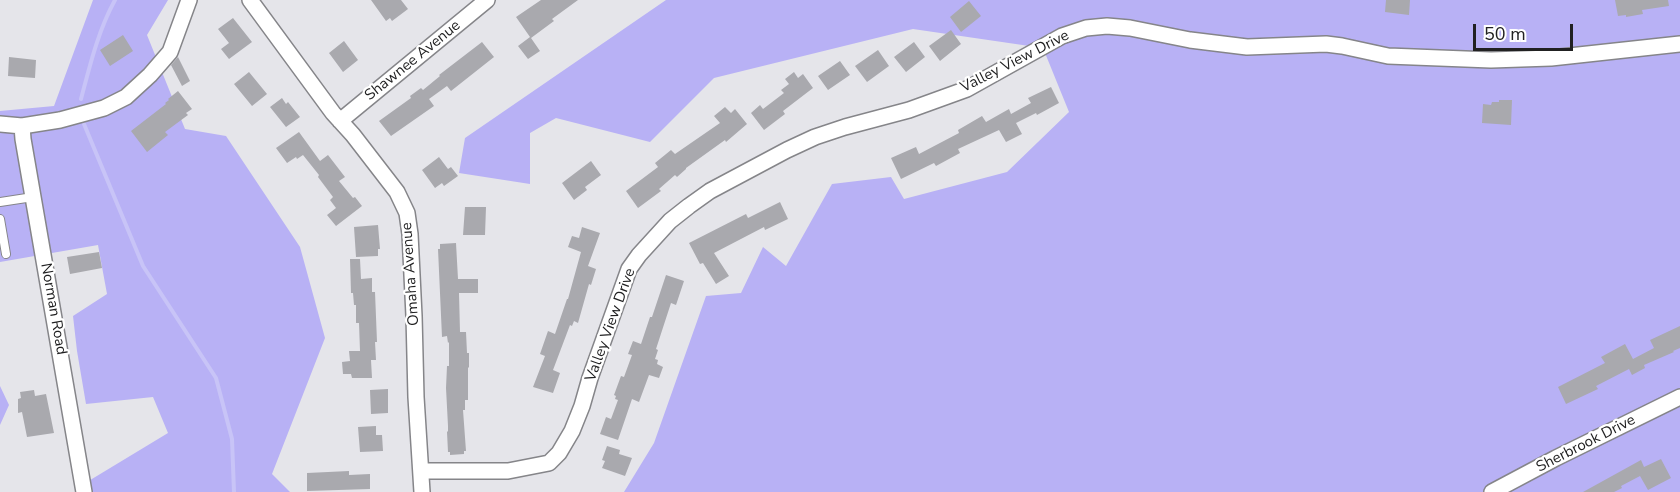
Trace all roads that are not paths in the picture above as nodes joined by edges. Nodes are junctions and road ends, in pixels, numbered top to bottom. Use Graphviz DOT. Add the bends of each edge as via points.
graph roads {
  1 [pos="189,0"];
  2 [pos="250,0"];
  3 [pos="487,0"];
  4 [pos="1680,44"];
  5 [pos="340,121"];
  6 [pos="0,124"];
  7 [pos="22,126"];
  8 [pos="33,197"];
  9 [pos="0,202"];
  10 [pos="0,219"];
  11 [pos="6,254"];
  12 [pos="1680,397"];
  13 [pos="422,474"];
  14 [pos="84,492"];
  15 [pos="422,492"];
  16 [pos="1492,492"];
  1 -- 7 [label="street" via="170,52 126,97 104,108"];
  2 -- 5 [label="street, Omaha Avenue"];
  3 -- 5 [label="street, Shawnee Avenue"];
  4 -- 13 [label="street, Valley View Drive" via="1551,58 1491,60 1388,56 1326,44 1219,45 1107,26 1062,36 967,89 815,137 710,191 670,221 629,269 572,431 549,463 508,471"];
  5 -- 13 [label="street, Omaha Avenue" via="397,192 407,213"];
  6 -- 7 [label="street"];
  7 -- 8 [label="street, Norman Road"];
  8 -- 9 [label="lane"];
  8 -- 14 [label="street, Norman Road"];
  10 -- 11 [label="lane"];
  12 -- 16 [label="street, Sherbrook Drive"];
  13 -- 15 [label="street, Omaha Avenue"];
}
